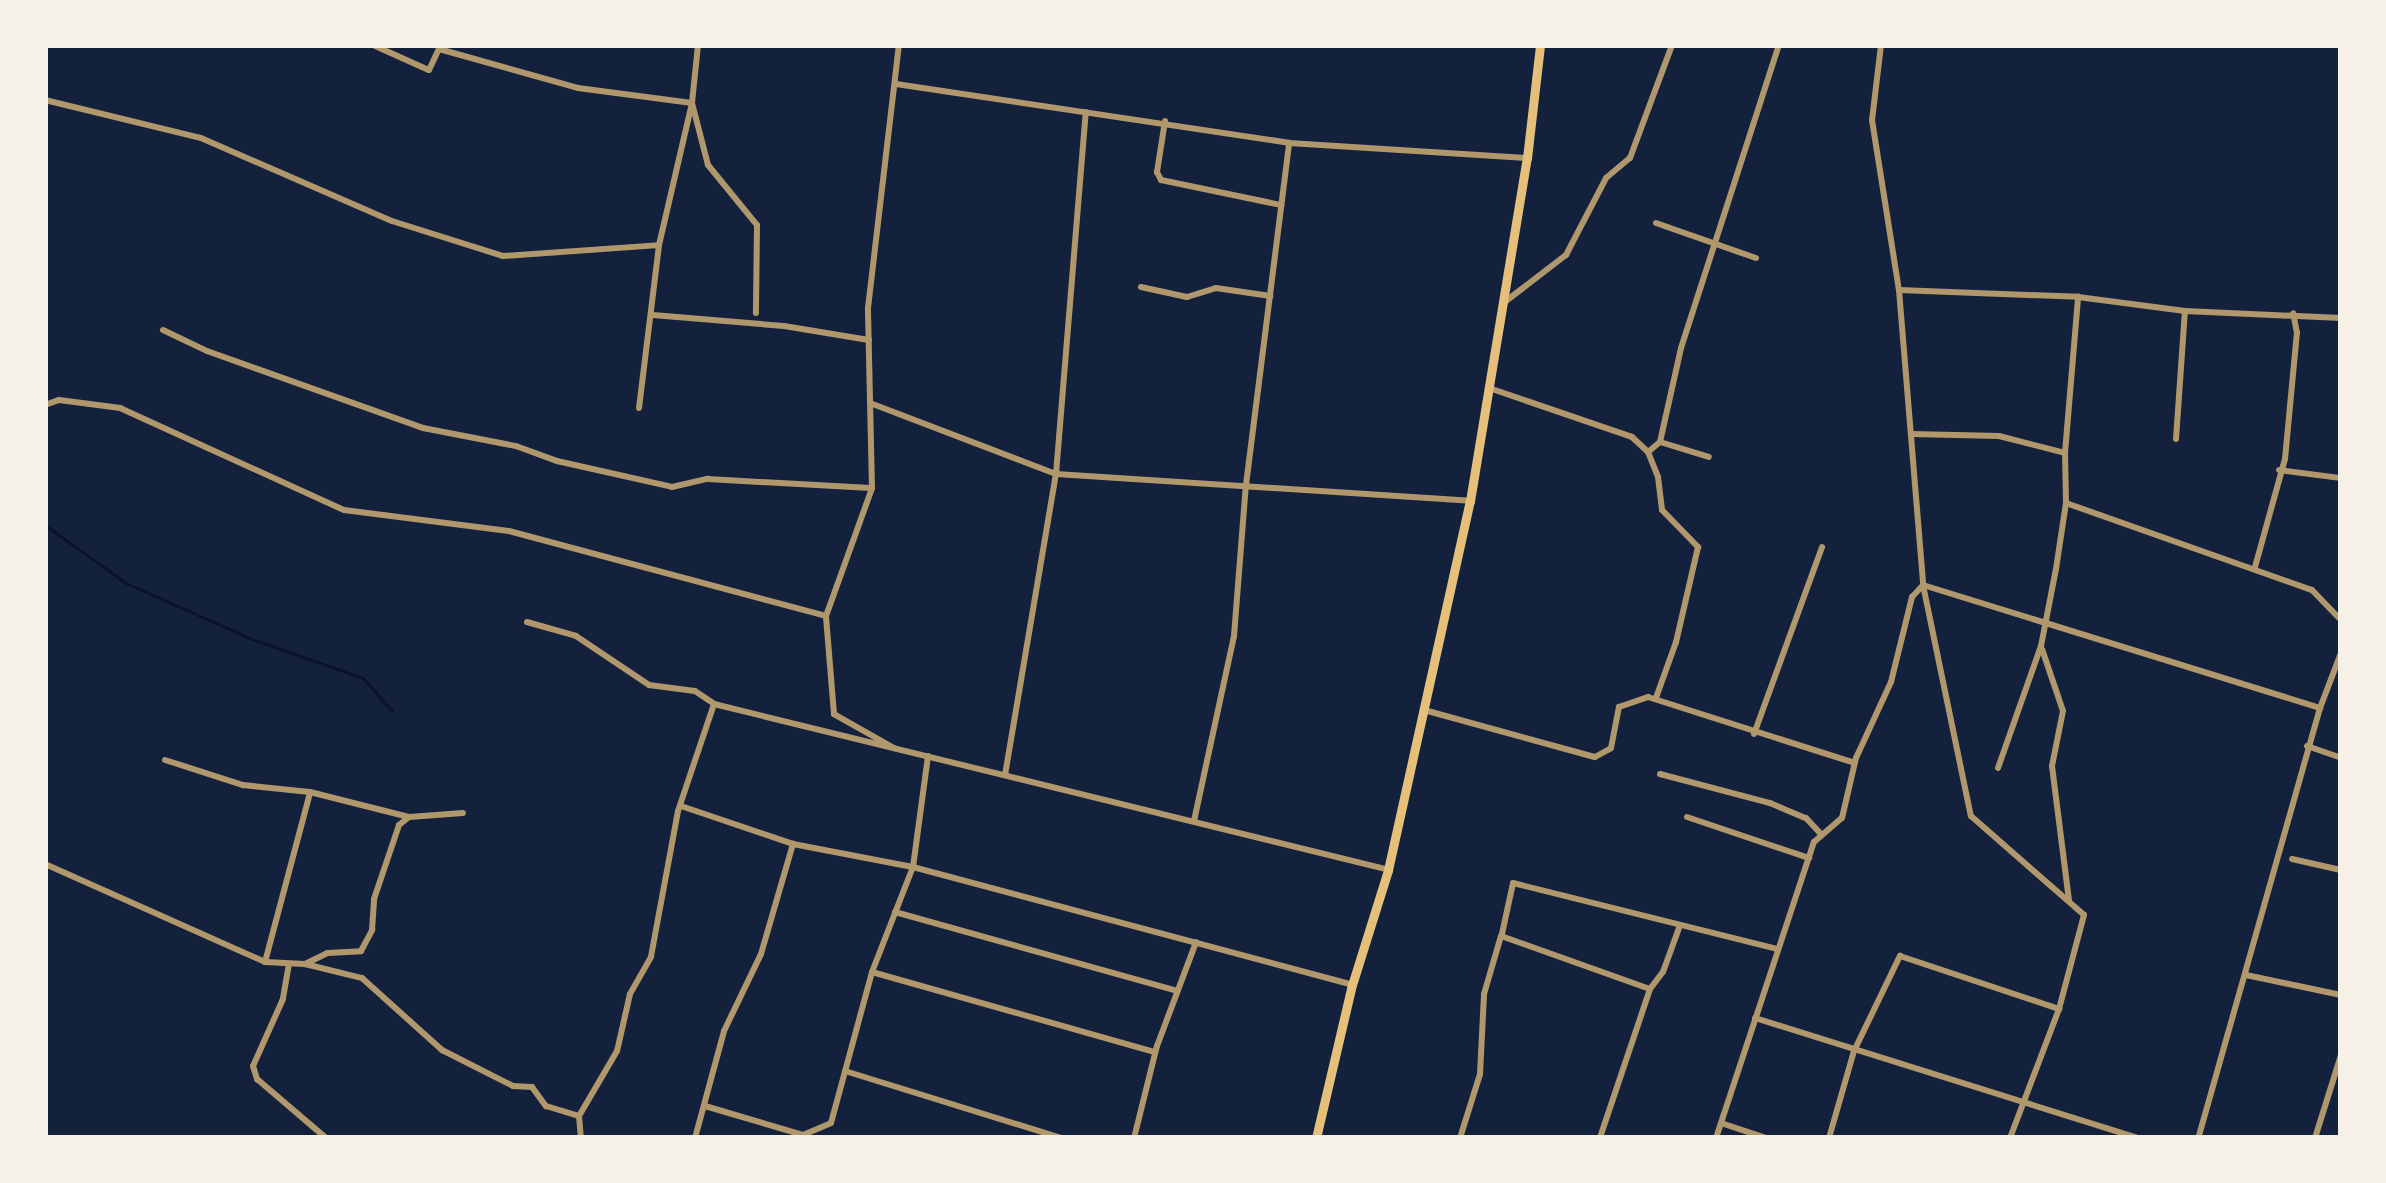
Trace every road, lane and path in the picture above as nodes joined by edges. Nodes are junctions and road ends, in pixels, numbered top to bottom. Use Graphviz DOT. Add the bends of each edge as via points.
graph roads {
  1 [pos="373,45"];
  2 [pos="698,45"];
  3 [pos="899,45"];
  4 [pos="1540,45"];
  5 [pos="1672,45"];
  6 [pos="1779,45"];
  7 [pos="1881,45"];
  8 [pos="896,84"];
  9 [pos="45,100"];
  10 [pos="692,103"];
  11 [pos="1086,112"];
  12 [pos="1165,121"];
  13 [pos="1289,143"];
  14 [pos="1527,158"];
  15 [pos="1281,206"];
  16 [pos="1656,223"];
  17 [pos="1717,244"];
  18 [pos="659,245"];
  19 [pos="1756,258"];
  20 [pos="1141,287"];
  21 [pos="1899,290"];
  22 [pos="1270,296"];
  23 [pos="2078,296"];
  24 [pos="1503,304"];
  25 [pos="2185,311"];
  26 [pos="756,313"];
  27 [pos="2294,313"];
  28 [pos="653,315"];
  29 [pos="2341,318"];
  30 [pos="163,330"];
  31 [pos="869,340"];
  32 [pos="1489,388"];
  33 [pos="870,403"];
  34 [pos="45,405"];
  35 [pos="639,408"];
  36 [pos="1911,434"];
  37 [pos="2176,440"];
  38 [pos="1660,442"];
  39 [pos="1648,452"];
  40 [pos="2065,453"];
  41 [pos="1709,457"];
  42 [pos="2279,470"];
  43 [pos="1056,474"];
  44 [pos="2341,478"];
  45 [pos="1246,484"];
  46 [pos="872,488"];
  47 [pos="1470,501"];
  48 [pos="2066,503"];
  49 [pos="1822,547"];
  50 [pos="2255,567"];
  51 [pos="1923,585"];
  52 [pos="826,616"];
  53 [pos="2043,620"];
  54 [pos="2341,620"];
  55 [pos="527,622"];
  56 [pos="2041,646"];
  57 [pos="2341,653"];
  58 [pos="1655,698"];
  59 [pos="714,704"];
  60 [pos="2320,709"];
  61 [pos="1424,710"];
  62 [pos="1754,734"];
  63 [pos="2307,746"];
  64 [pos="894,748"];
  65 [pos="928,756"];
  66 [pos="2341,758"];
  67 [pos="165,760"];
  68 [pos="1855,763"];
  69 [pos="1998,768"];
  70 [pos="1660,774"];
  71 [pos="1005,775"];
  72 [pos="310,792"];
  73 [pos="681,806"];
  74 [pos="463,813"];
  75 [pos="409,817"];
  76 [pos="1687,817"];
  77 [pos="1195,821"];
  78 [pos="1821,834"];
  79 [pos="793,844"];
  80 [pos="1809,858"];
  81 [pos="2292,859"];
  82 [pos="45,864"];
  83 [pos="913,867"];
  84 [pos="1388,870"];
  85 [pos="2341,870"];
  86 [pos="2069,900"];
  87 [pos="895,912"];
  88 [pos="1680,927"];
  89 [pos="1502,936"];
  90 [pos="1196,942"];
  91 [pos="1778,949"];
  92 [pos="265,962"];
  93 [pos="289,963"];
  94 [pos="304,964"];
  95 [pos="872,972"];
  96 [pos="2246,975"];
  97 [pos="1352,985"];
  98 [pos="1650,989"];
  99 [pos="1178,991"];
  100 [pos="2341,995"];
  101 [pos="2059,1010"];
  102 [pos="1755,1018"];
  103 [pos="1854,1051"];
  104 [pos="1155,1052"];
  105 [pos="2341,1055"];
  106 [pos="845,1071"];
  107 [pos="2022,1102"];
  108 [pos="705,1106"];
  109 [pos="579,1116"];
  110 [pos="1721,1123"];
  111 [pos="1022,1127"];
  112 [pos="326,1138"];
  113 [pos="581,1138"];
  114 [pos="695,1138"];
  115 [pos="1018,1138"];
  116 [pos="1060,1138"];
  117 [pos="1134,1138"];
  118 [pos="1316,1138"];
  119 [pos="1460,1138"];
  120 [pos="1600,1138"];
  121 [pos="1716,1138"];
  122 [pos="1766,1138"];
  123 [pos="1829,1138"];
  124 [pos="2010,1138"];
  125 [pos="2137,1138"];
  126 [pos="2198,1138"];
  127 [pos="2315,1138"];
  1 -- 10 [label="street" via="429,70 439,49 578,88"];
  2 -- 10 [label="street"];
  3 -- 8 [label="street"];
  4 -- 14 [label="highway"];
  5 -- 24 [label="street" via="1630,158 1606,178 1566,255"];
  6 -- 17 [label="street"];
  7 -- 21 [label="street" via="1872,120"];
  8 -- 11 [label="street"];
  8 -- 31 [label="street"];
  9 -- 18 [label="street" via="201,138 392,221 503,256"];
  10 -- 18 [label="street"];
  10 -- 26 [label="street" via="708,165 757,225"];
  11 -- 12 [label="street"];
  11 -- 43 [label="street"];
  12 -- 13 [label="street"];
  12 -- 15 [label="street" via="1161,180"];
  13 -- 14 [label="street"];
  13 -- 15 [label="street"];
  14 -- 24 [label="highway"];
  15 -- 22 [label="street"];
  16 -- 17 [label="street"];
  17 -- 19 [label="street"];
  17 -- 38 [label="street"];
  18 -- 28 [label="street"];
  20 -- 22 [label="street"];
  21 -- 23 [label="street"];
  21 -- 36 [label="street"];
  22 -- 45 [label="street"];
  23 -- 25 [label="street"];
  23 -- 40 [label="street"];
  24 -- 32 [label="highway"];
  25 -- 27 [label="street"];
  25 -- 37 [label="street"];
  27 -- 29 [label="street"];
  27 -- 42 [label="street"];
  28 -- 31 [label="street"];
  28 -- 35 [label="street"];
  30 -- 46 [label="street" via="423,428 672,487 707,479"];
  31 -- 33 [label="street"];
  32 -- 39 [label="street" via="1633,437"];
  32 -- 47 [label="highway"];
  33 -- 43 [label="street"];
  33 -- 46 [label="street"];
  34 -- 52 [label="street" via="120,408 344,510 509,531"];
  36 -- 40 [label="street" via="1999,436"];
  36 -- 51 [label="street"];
  38 -- 39 [label="street"];
  38 -- 41 [label="street"];
  39 -- 58 [label="street" via="1662,511 1698,547"];
  40 -- 48 [label="street"];
  42 -- 44 [label="street"];
  42 -- 50 [label="street"];
  43 -- 45 [label="street"];
  43 -- 71 [label="street"];
  45 -- 47 [label="street"];
  45 -- 77 [label="street" via="1234,636"];
  46 -- 52 [label="street"];
  47 -- 61 [label="highway"];
  48 -- 50 [label="street"];
  48 -- 53 [label="street"];
  49 -- 62 [label="street"];
  50 -- 54 [label="street" via="2312,590"];
  51 -- 53 [label="street"];
  51 -- 68 [label="street"];
  51 -- 86 [label="street" via="1971,816"];
  52 -- 64 [label="street" via="834,714"];
  53 -- 56 [label="street"];
  53 -- 60 [label="street"];
  55 -- 59 [label="street" via="576,635 649,685 695,691"];
  56 -- 69 [label="street"];
  56 -- 86 [label="street" via="2062,712 2052,766"];
  57 -- 60 [label="street"];
  58 -- 61 [label="street" via="1618,707 1611,748 1594,757"];
  58 -- 62 [label="street"];
  59 -- 64 [label="street"];
  59 -- 73 [label="street"];
  60 -- 63 [label="street"];
  61 -- 84 [label="highway"];
  62 -- 68 [label="street"];
  63 -- 66 [label="street"];
  63 -- 96 [label="street"];
  64 -- 65 [label="street"];
  65 -- 71 [label="street"];
  65 -- 83 [label="street"];
  67 -- 72 [label="street" via="243,785"];
  68 -- 78 [label="street" via="1842,818"];
  70 -- 78 [label="street" via="1769,803 1806,818"];
  71 -- 77 [label="street"];
  72 -- 75 [label="street"];
  72 -- 92 [label="street"];
  73 -- 79 [label="street"];
  73 -- 109 [label="street" via="651,957 630,994 616,1051"];
  74 -- 75 [label="street"];
  75 -- 94 [label="street" via="389,852 361,951"];
  76 -- 80 [label="street"];
  77 -- 84 [label="street"];
  78 -- 80 [label="street"];
  79 -- 83 [label="street"];
  79 -- 108 [label="street"];
  80 -- 91 [label="street"];
  81 -- 85 [label="street"];
  82 -- 92 [label="street"];
  83 -- 87 [label="street"];
  83 -- 90 [label="street"];
  84 -- 97 [label="highway"];
  86 -- 101 [label="street" via="2084,915"];
  87 -- 95 [label="street"];
  87 -- 99 [label="street"];
  88 -- 89 [label="street" via="1514,883"];
  88 -- 91 [label="street"];
  88 -- 98 [label="street"];
  89 -- 98 [label="street"];
  89 -- 119 [label="street" via="1484,994 1480,1074"];
  90 -- 97 [label="street"];
  90 -- 99 [label="street"];
  91 -- 102 [label="street"];
  92 -- 93 [label="street"];
  93 -- 94 [label="street"];
  93 -- 112 [label="street" via="283,999 253,1066 257,1079"];
  94 -- 109 [label="street" via="362,978 442,1050"];
  95 -- 104 [label="street"];
  95 -- 106 [label="street"];
  96 -- 100 [label="street"];
  96 -- 126 [label="street"];
  97 -- 118 [label="highway"];
  98 -- 120 [label="street"];
  99 -- 104 [label="street"];
  101 -- 103 [label="street" via="1900,956"];
  101 -- 107 [label="street"];
  102 -- 103 [label="street"];
  102 -- 110 [label="street"];
  103 -- 107 [label="street"];
  103 -- 123 [label="street"];
  104 -- 117 [label="street"];
  105 -- 127 [label="street"];
  106 -- 108 [label="street" via="831,1124 803,1135"];
  106 -- 111 [label="street"];
  107 -- 124 [label="street"];
  107 -- 125 [label="street"];
  108 -- 114 [label="street"];
  109 -- 113 [label="street"];
  110 -- 121 [label="street"];
  110 -- 122 [label="street"];
  111 -- 115 [label="street"];
  111 -- 116 [label="street"];
}
